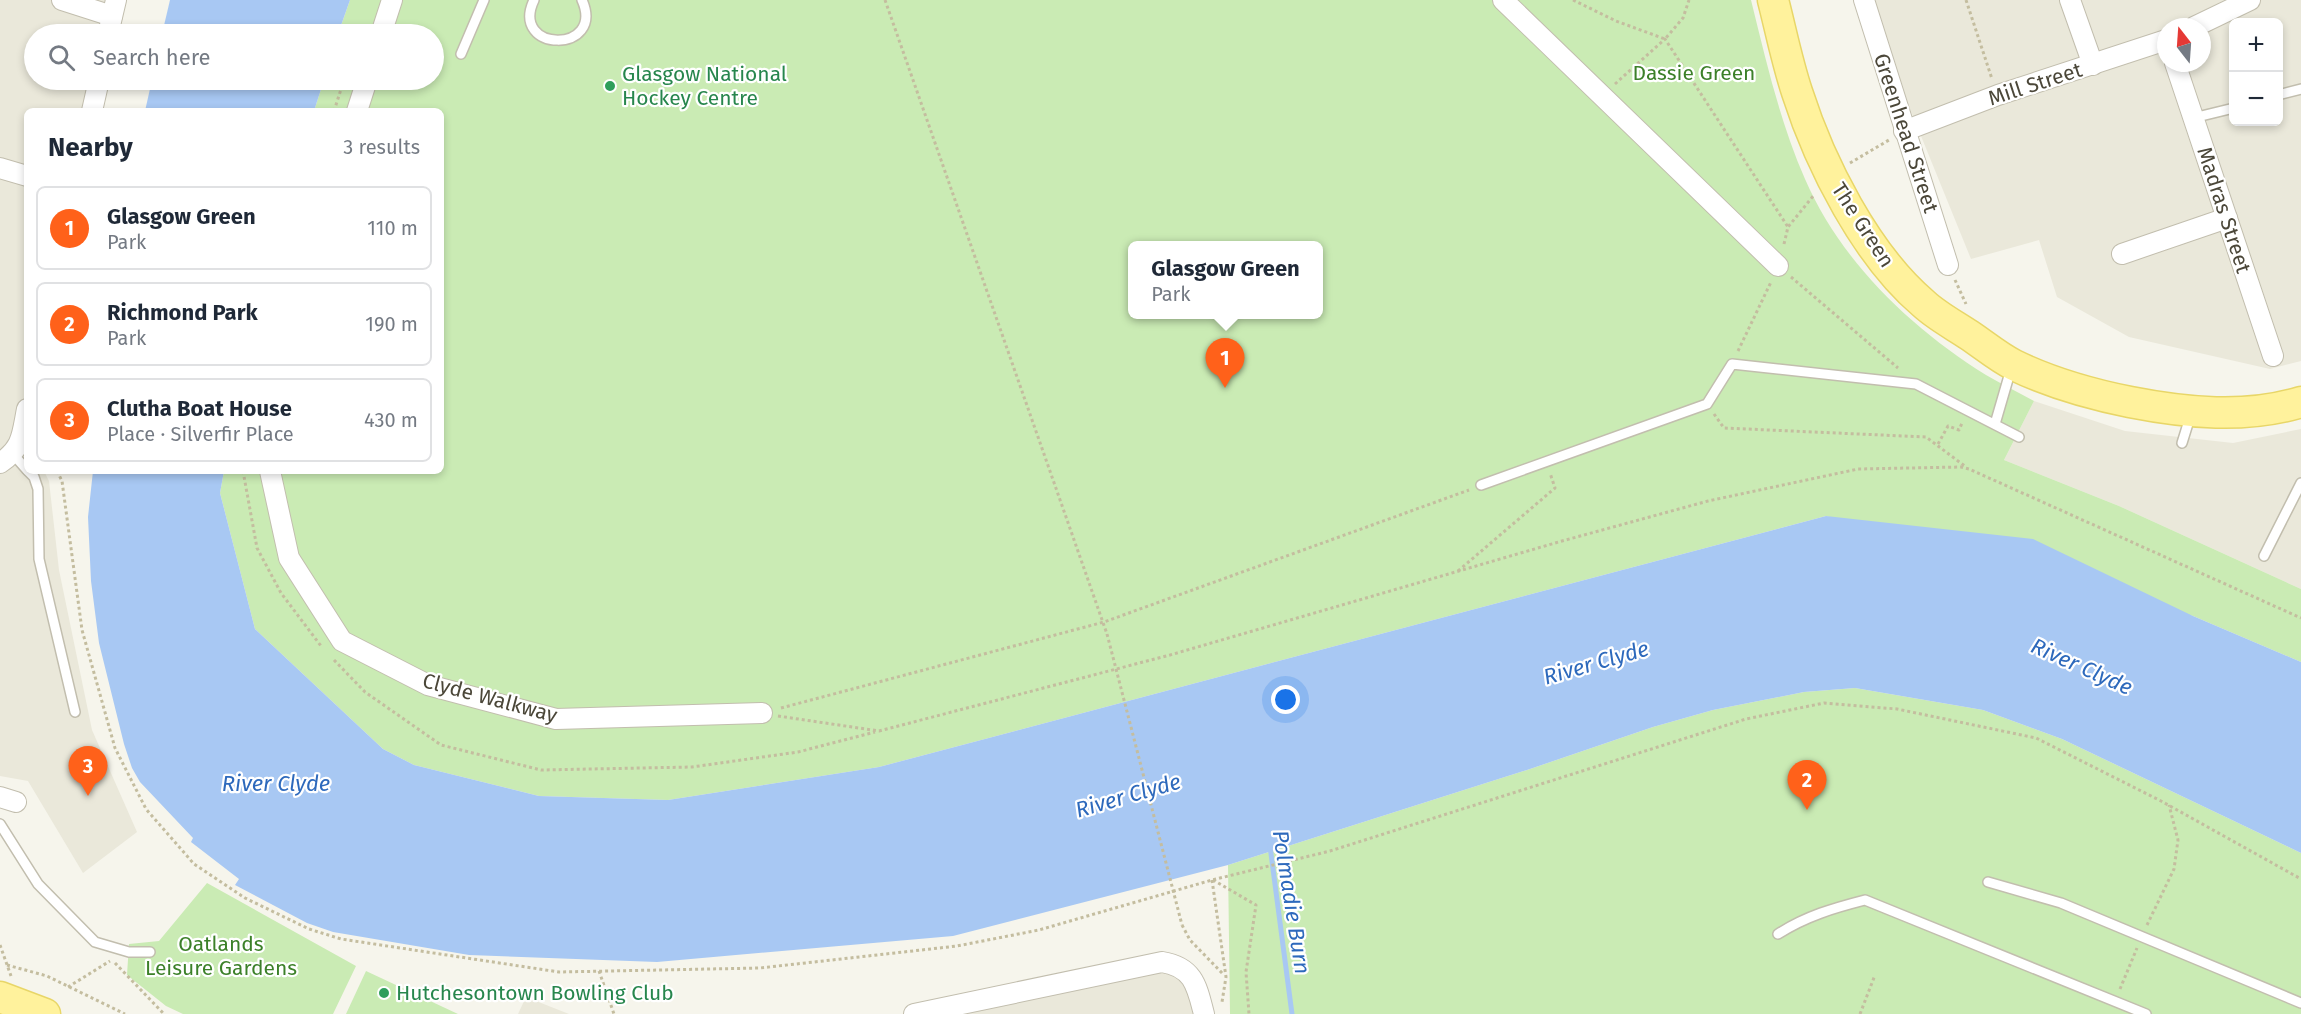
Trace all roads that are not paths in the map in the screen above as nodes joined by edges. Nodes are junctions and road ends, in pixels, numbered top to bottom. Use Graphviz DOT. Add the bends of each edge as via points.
graph roads {
  1 [pos="62,0"];
  2 [pos="392,0"];
  3 [pos="483,0"];
  4 [pos="534,0"];
  5 [pos="582,0"];
  6 [pos="1503,0"];
  7 [pos="1773,0"];
  8 [pos="1864,0"];
  9 [pos="2070,0"];
  10 [pos="2250,0"];
  11 [pos="112,17"];
  12 [pos="2211,19"];
  13 [pos="384,24"];
  14 [pos="2157,43"];
  15 [pos="461,54"];
  16 [pos="2093,65"];
  17 [pos="2178,72"];
  18 [pos="2301,89"];
  19 [pos="97,90"];
  20 [pos="364,90"];
  21 [pos="2283,94"];
  22 [pos="93,108"];
  23 [pos="358,108"];
  24 [pos="2229,109"];
  25 [pos="2193,118"];
  26 [pos="1904,131"];
  27 [pos="0,168"];
  28 [pos="24,175"];
  29 [pos="2227,218"];
  30 [pos="2122,254"];
  31 [pos="1948,265"];
  32 [pos="1778,266"];
  33 [pos="2273,356"];
  34 [pos="2012,364"];
  35 [pos="2301,402"];
  36 [pos="2192,412"];
  37 [pos="24,424"];
  38 [pos="1995,424"];
  39 [pos="2019,437"];
  40 [pos="2182,443"];
  41 [pos="7,459"];
  42 [pos="24,468"];
  43 [pos="31,474"];
  44 [pos="271,474"];
  45 [pos="2301,483"];
  46 [pos="1481,485"];
  47 [pos="2264,556"];
  48 [pos="75,711"];
  49 [pos="762,713"];
  50 [pos="0,824"];
  51 [pos="1988,882"];
  52 [pos="1778,934"];
  53 [pos="150,952"];
  54 [pos="0,997"];
  55 [pos="2301,1003"];
  56 [pos="1213,1009"];
  57 [pos="964,1010"];
  58 [pos="39,1012"];
  59 [pos="914,1014"];
  60 [pos="2146,1014"];
  1 -- 11 [label="street"];
  2 -- 13 [label="street"];
  3 -- 15 [label="lane"];
  4 -- 5 [label="lane" via="530,11 535,29 559,42 582,28 586,11"];
  6 -- 32 [label="street"];
  7 -- 34 [label="main road, The Green" via="1797,93 1852,217 1896,276 1924,305"];
  8 -- 26 [label="street, Greenhead Street"];
  9 -- 16 [label="street"];
  10 -- 12 [label="street"];
  14 -- 16 [label="street, Mill Street"];
  16 -- 26 [label="street, Mill Street" via="1998,94"];
  17 -- 25 [label="street, Madras Street"];
  18 -- 21 [label="lane"];
  19 -- 22 [label="street"];
  20 -- 23 [label="street"];
  24 -- 25 [label="lane"];
  25 -- 29 [label="street, Madras Street"];
  26 -- 31 [label="street, Greenhead Street"];
  27 -- 28 [label="street"];
  29 -- 30 [label="street"];
  29 -- 33 [label="street, Madras Street"];
  34 -- 36 [label="main road, The Green" via="2095,395"];
  34 -- 38 [label="lane"];
  35 -- 36 [label="main road, The Green" via="2252,411"];
  36 -- 40 [label="lane"];
  37 -- 41 [label="street"];
  38 -- 39 [label="lane"];
  38 -- 46 [label="lane" via="1916,384 1732,364 1707,404"];
  41 -- 42 [label="lane"];
  43 -- 48 [label="lane" via="38,489 39,559"];
  44 -- 49 [label="street, Clyde Walkway" via="289,558 342,641 428,685 556,719"];
  45 -- 47 [label="lane"];
  50 -- 53 [label="lane" via="38,884 95,942 129,952"];
  51 -- 55 [label="lane" via="2061,903"];
  52 -- 60 [label="lane" via="1812,915 1865,900"];
  54 -- 58 [label="main road"];
  56 -- 57 [label="street" via="1184,970 1162,962"];
  57 -- 59 [label="street"];
}
